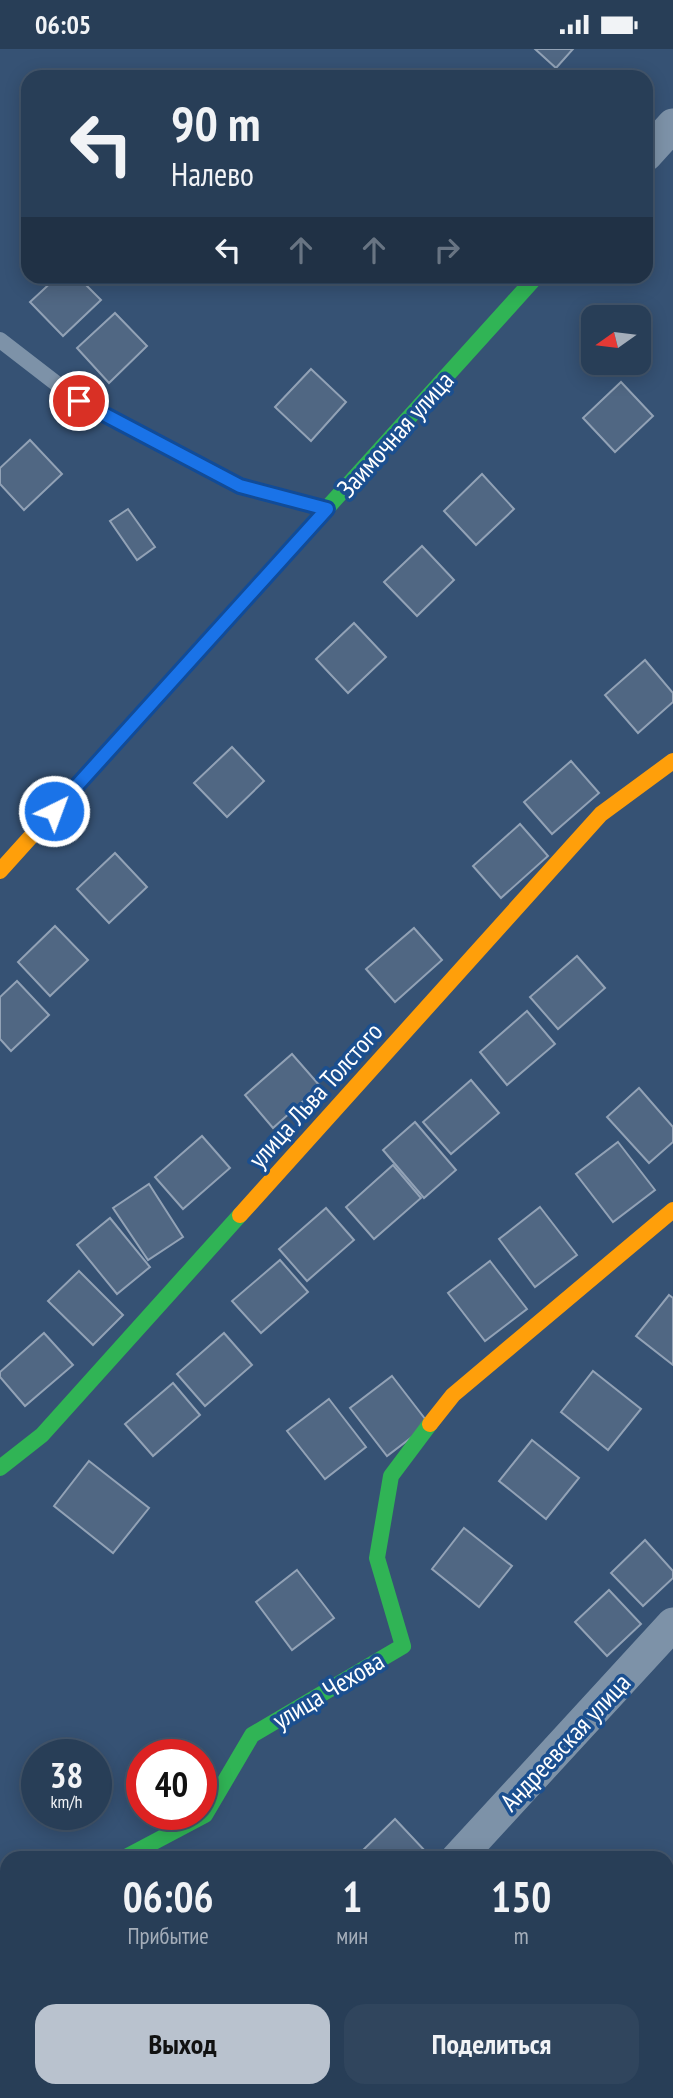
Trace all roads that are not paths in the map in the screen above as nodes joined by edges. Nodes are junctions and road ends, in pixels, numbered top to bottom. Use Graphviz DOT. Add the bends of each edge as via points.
graph roads {
  1 [pos="673,124"];
  2 [pos="653,147"];
  3 [pos="530,284"];
  4 [pos="0,340"];
  5 [pos="327,509"];
  6 [pos="673,761"];
  7 [pos="0,871"];
  8 [pos="673,1210"];
  9 [pos="0,1468"];
  10 [pos="673,1624"];
  11 [pos="137,1851"];
  12 [pos="464,1851"];
  1 -- 2 [label="street"];
  3 -- 5 [label="street, Заимочная улица"];
  4 -- 5 [label="lane" via="79,401 240,486"];
  5 -- 7 [label="street, Заимочная улица"];
  6 -- 9 [label="street, улица Льва Толстого" via="601,814 42,1436"];
  8 -- 11 [label="street, улица Чехова" via="453,1395 391,1476 377,1558 403,1646 252,1735 205,1815"];
  10 -- 12 [label="street, Андреевская улица"];
}
